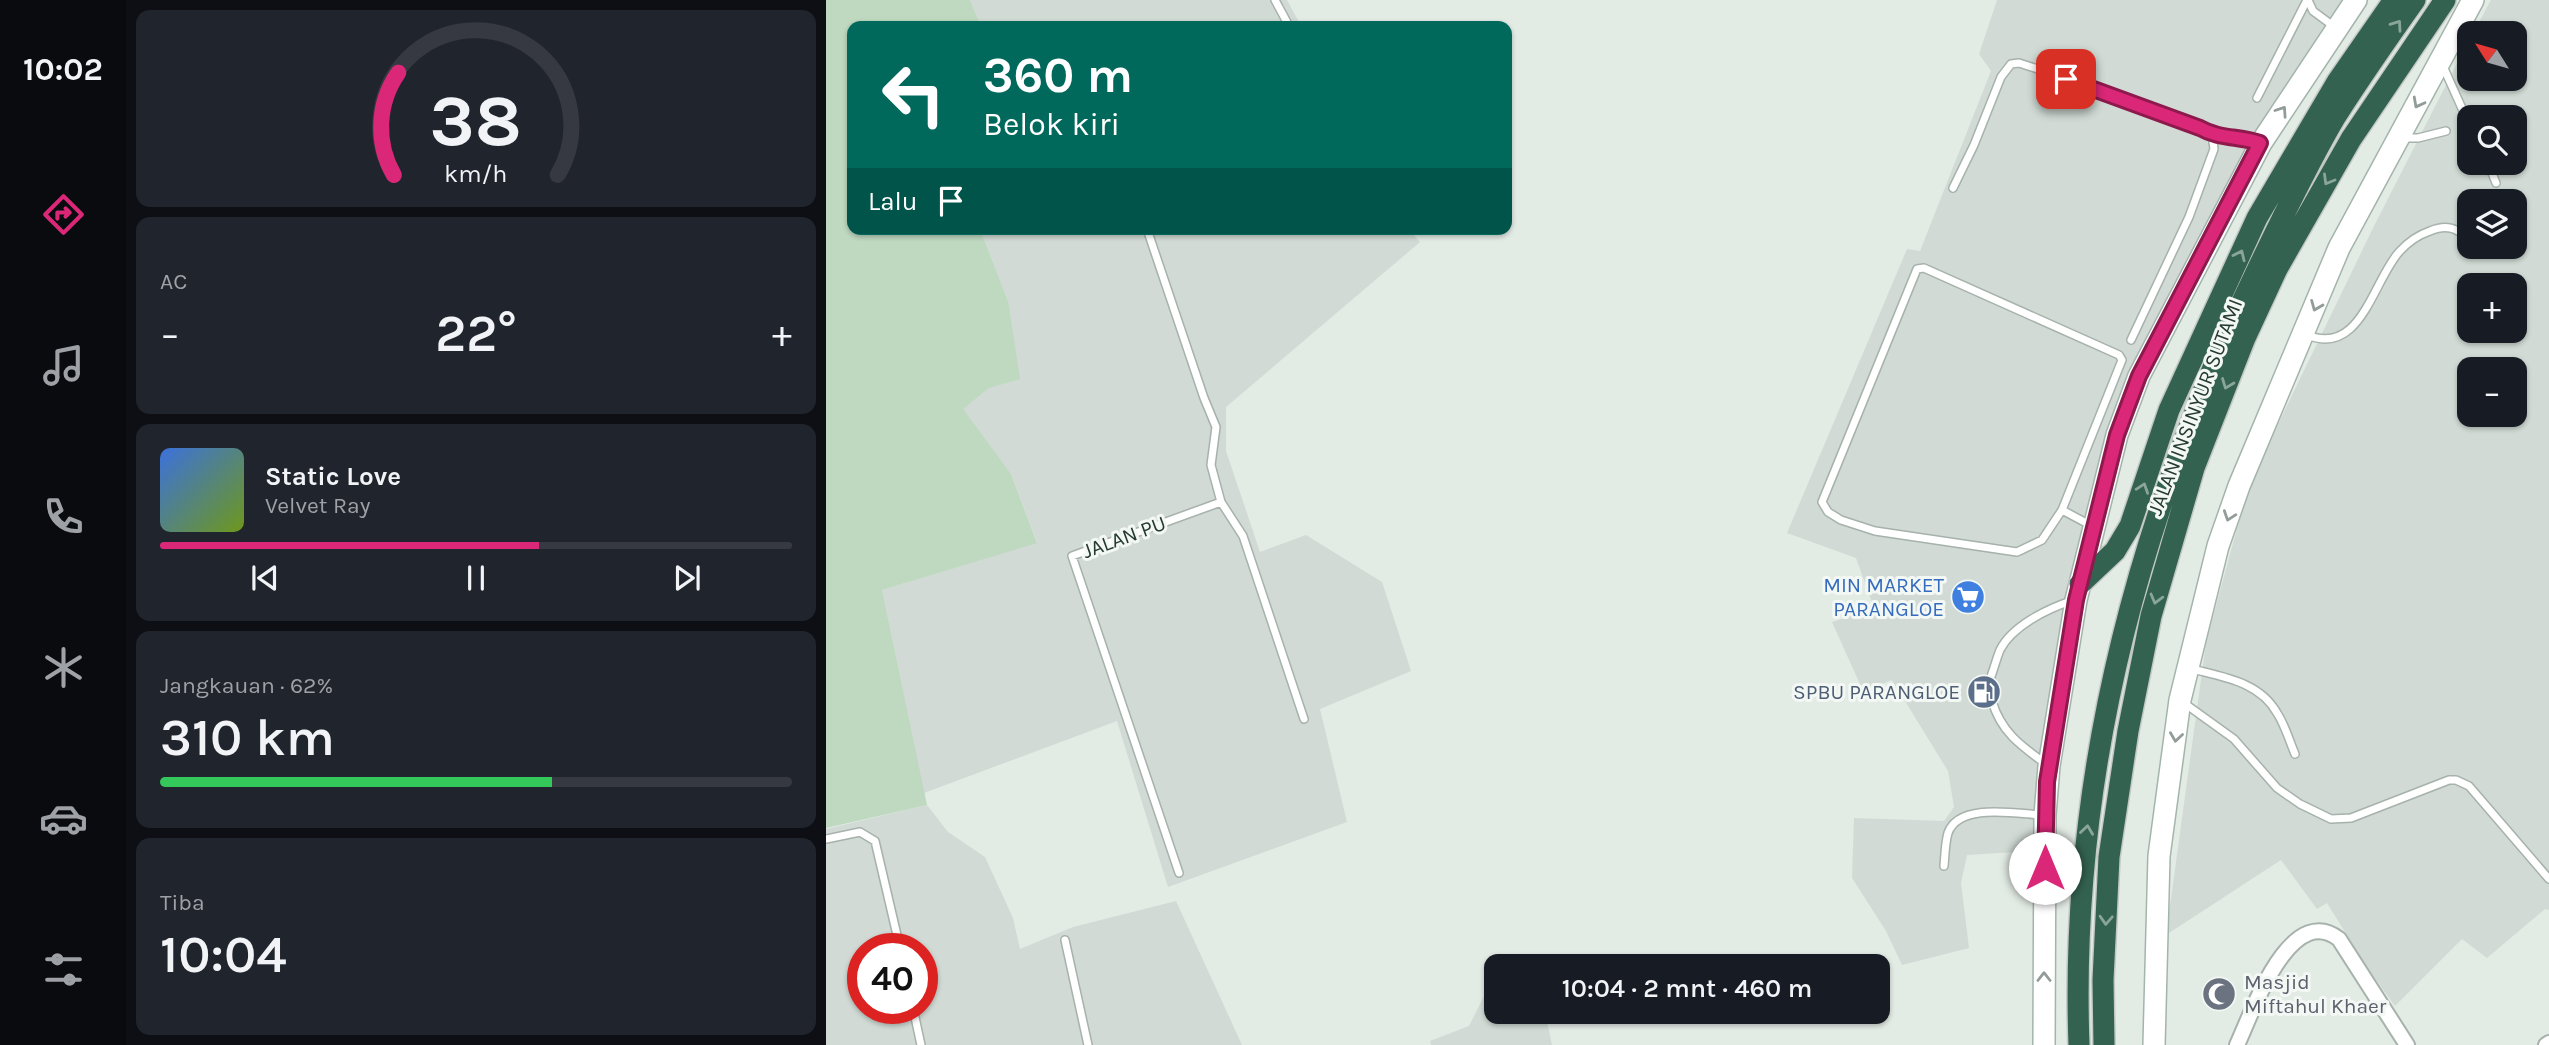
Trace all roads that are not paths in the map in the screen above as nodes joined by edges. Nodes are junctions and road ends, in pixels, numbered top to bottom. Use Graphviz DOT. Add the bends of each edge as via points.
graph roads {
  1 [pos="1275,0"];
  2 [pos="2307,0"];
  3 [pos="2356,0"];
  4 [pos="2394,0"];
  5 [pos="2415,0"];
  6 [pos="2445,0"];
  7 [pos="2473,0"];
  8 [pos="1286,21"];
  9 [pos="2337,29"];
  10 [pos="2441,60"];
  11 [pos="2257,98"];
  12 [pos="2460,105"];
  13 [pos="2446,131"];
  14 [pos="2212,135"];
  15 [pos="2399,139"];
  16 [pos="2260,143"];
  17 [pos="2493,175"];
  18 [pos="2496,183"];
  19 [pos="1953,188"];
  20 [pos="2457,230"];
  21 [pos="1149,235"];
  22 [pos="2304,333"];
  23 [pos="2131,340"];
  24 [pos="1221,502"];
  25 [pos="2062,510"];
  26 [pos="2093,527"];
  27 [pos="2078,592"];
  28 [pos="2188,668"];
  29 [pos="1989,682"];
  30 [pos="2180,700"];
  31 [pos="1992,701"];
  32 [pos="1304,719"];
  33 [pos="2295,754"];
  34 [pos="2049,766"];
  35 [pos="2045,815"];
  36 [pos="826,839"];
  37 [pos="1944,866"];
  38 [pos="1179,873"];
  39 [pos="2549,879"];
  40 [pos="896,933"];
  41 [pos="1065,940"];
  42 [pos="916,1024"];
  43 [pos="921,1045"];
  44 [pos="1088,1045"];
  45 [pos="2045,1045"];
  46 [pos="2079,1045"];
  47 [pos="2104,1045"];
  48 [pos="2154,1045"];
  49 [pos="2237,1045"];
  50 [pos="2407,1045"];
  1 -- 8 [label="lane"];
  2 -- 9 [label="lane"];
  2 -- 11 [label="lane"];
  3 -- 9 [label="street"];
  27 -- 4 [label="highway, one-way" via="2127,532 2169,410 2257,218 2337,82"];
  46 -- 5 [label="highway, JALAN INSINYUR SUTAMI, one-way" via="2077,982 2085,839 2105,715 2129,605 2176,458 2225,336 2295,189 2336,117"];
  6 -- 47 [label="highway, JALAN INSINYUR SUTAMI, one-way" via="2351,139 2277,269 2194,468 2151,616 2128,731 2109,857"];
  7 -- 10 [label="street"];
  16 -- 9 [label="street, one-way"];
  10 -- 12 [label="lane"];
  10 -- 15 [label="street, one-way"];
  13 -- 15 [label="lane"];
  14 -- 16 [label="lane"];
  14 -- 19 [label="lane" via="2044,71 2011,64 2001,77"];
  14 -- 23 [label="lane" via="2214,149 2189,218"];
  15 -- 22 [label="street, one-way" via="2339,248"];
  16 -- 26 [label="street" via="2139,376 2117,435"];
  17 -- 18 [label="lane"];
  20 -- 22 [label="lane" via="2442,226 2413,239 2398,254 2350,330 2318,340"];
  21 -- 24 [label="lane" via="1216,427 1211,465"];
  22 -- 28 [label="street, one-way" via="2218,546"];
  24 -- 32 [label="lane" via="1243,536"];
  24 -- 38 [label="lane, JALAN PU" via="1072,556"];
  25 -- 25 [label="lane" via="2042,540 2017,552 1875,531 1828,512 1822,502 1917,269 1924,268 2119,355 2122,360"];
  25 -- 26 [label="lane"];
  26 -- 27 [label="street"];
  27 -- 29 [label="lane" via="2045,610 2001,648"];
  27 -- 34 [label="street"];
  28 -- 30 [label="street"];
  28 -- 33 [label="lane" via="2232,678 2265,697 2277,712"];
  30 -- 39 [label="lane" via="2234,739 2277,788 2331,819 2351,818 2449,780 2462,782"];
  30 -- 48 [label="street, one-way" via="2159,856"];
  31 -- 34 [label="lane" via="1997,720 2007,732"];
  34 -- 35 [label="street"];
  35 -- 37 [label="lane" via="1976,812 1965,816 1949,831"];
  45 -- 35 [label="street, one-way"];
  36 -- 40 [label="lane" via="860,832 875,841"];
  41 -- 44 [label="lane"];
  42 -- 43 [label="lane"];
  49 -- 50 [label="street" via="2278,961 2296,940 2322,930 2339,939"];
}
